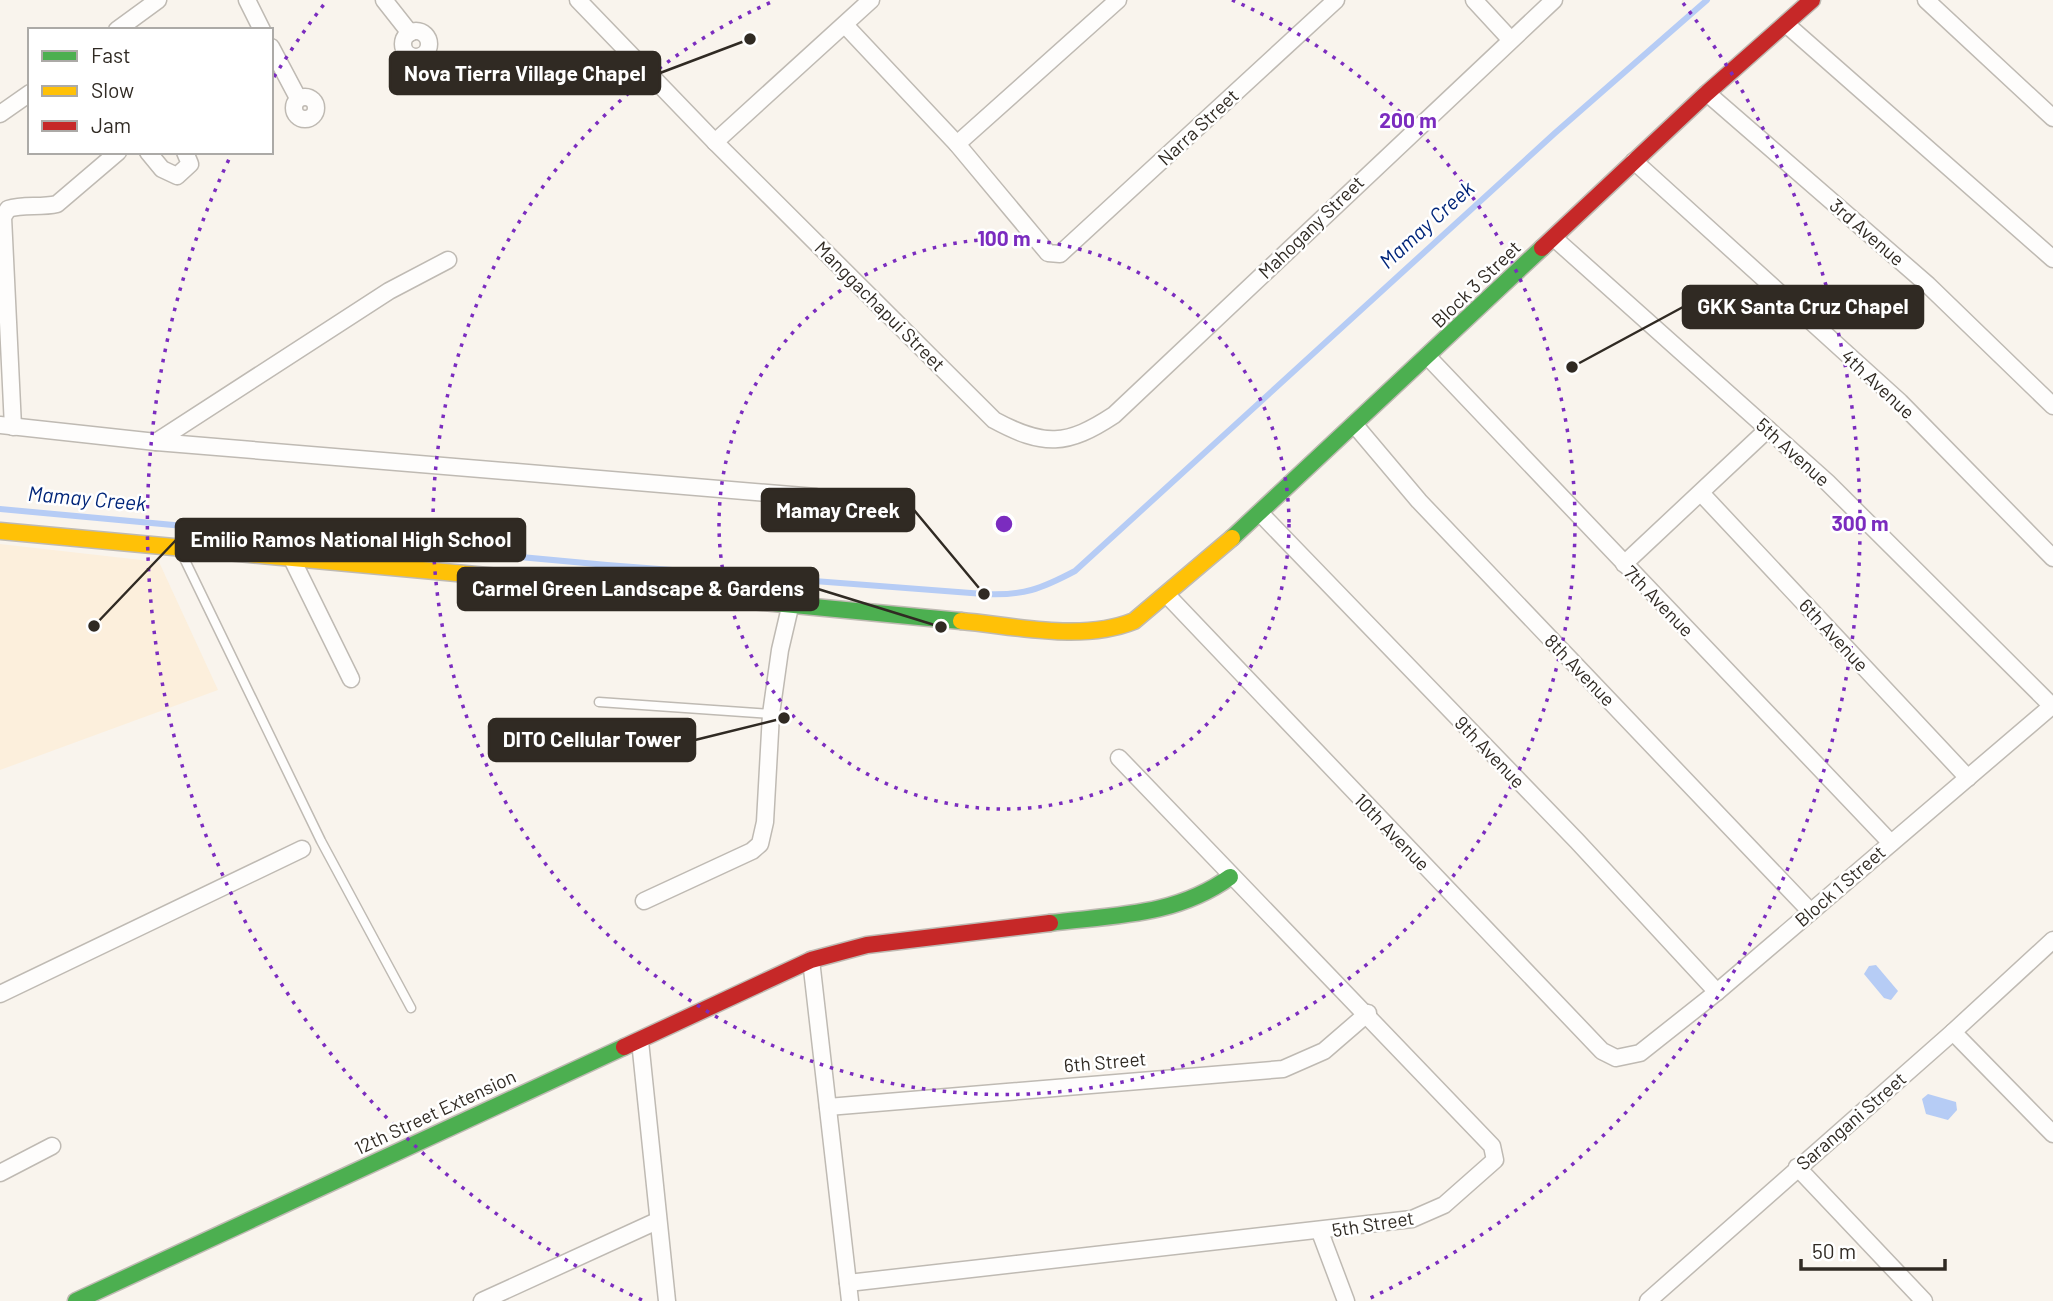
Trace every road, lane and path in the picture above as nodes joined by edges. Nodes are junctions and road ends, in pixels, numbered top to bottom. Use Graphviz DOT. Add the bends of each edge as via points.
graph roads {
  1 [pos="158,0"];
  2 [pos="247,0"];
  3 [pos="384,0"];
  4 [pos="578,0"];
  5 [pos="871,0"];
  6 [pos="1118,0"];
  7 [pos="1336,0"];
  8 [pos="1474,0"];
  9 [pos="1554,0"];
  10 [pos="1812,0"];
  11 [pos="1926,0"];
  12 [pos="139,5"];
  13 [pos="1786,24"];
  14 [pos="845,25"];
  15 [pos="119,28"];
  16 [pos="261,28"];
  17 [pos="411,33"];
  18 [pos="1510,39"];
  19 [pos="273,51"];
  20 [pos="1707,93"];
  21 [pos="28,94"];
  22 [pos="298,99"];
  23 [pos="0,114"];
  24 [pos="2053,118"];
  25 [pos="715,142"];
  26 [pos="957,144"];
  27 [pos="116,154"];
  28 [pos="150,154"];
  29 [pos="186,154"];
  30 [pos="1633,162"];
  31 [pos="1554,238"];
  32 [pos="2053,259"];
  33 [pos="448,260"];
  34 [pos="1429,358"];
  35 [pos="2053,406"];
  36 [pos="1354,424"];
  37 [pos="7,426"];
  38 [pos="1768,429"];
  39 [pos="1060,441"];
  40 [pos="156,442"];
  41 [pos="1701,492"];
  42 [pos="816,497"];
  43 [pos="1260,513"];
  44 [pos="0,531"];
  45 [pos="179,547"];
  46 [pos="291,557"];
  47 [pos="2053,558"];
  48 [pos="1624,564"];
  49 [pos="1167,596"];
  50 [pos="791,603"];
  51 [pos="351,678"];
  52 [pos="599,702"];
  53 [pos="2052,706"];
  54 [pos="771,715"];
  55 [pos="1119,758"];
  56 [pos="1968,778"];
  57 [pos="321,841"];
  58 [pos="1891,843"];
  59 [pos="302,849"];
  60 [pos="1230,877"];
  61 [pos="643,901"];
  62 [pos="1811,912"];
  63 [pos="2053,940"];
  64 [pos="811,960"];
  65 [pos="1717,992"];
  66 [pos="0,994"];
  67 [pos="411,1008"];
  68 [pos="1368,1013"];
  69 [pos="1953,1032"];
  70 [pos="640,1041"];
  71 [pos="1622,1058"];
  72 [pos="828,1107"];
  73 [pos="2053,1134"];
  74 [pos="52,1146"];
  75 [pos="1797,1167"];
  76 [pos="0,1173"];
  77 [pos="657,1221"];
  78 [pos="1320,1232"];
  79 [pos="848,1283"];
  80 [pos="76,1301"];
  81 [pos="482,1301"];
  82 [pos="667,1301"];
  83 [pos="850,1301"];
  84 [pos="1346,1301"];
  85 [pos="1648,1301"];
  86 [pos="1924,1301"];
  1 -- 12 [label="street"];
  2 -- 16 [label="street"];
  3 -- 17 [label="street"];
  4 -- 25 [label="street, Manggachapui Street"];
  5 -- 14 [label="street"];
  6 -- 26 [label="street"];
  7 -- 26 [label="street, Narra Street" via="1060,254 1048,253"];
  8 -- 18 [label="street"];
  9 -- 18 [label="street, Mahogany Street"];
  10 -- 13 [label="street, Block 3 Street"];
  11 -- 24 [label="street"];
  12 -- 15 [label="street"];
  13 -- 20 [label="street, Block 3 Street"];
  13 -- 32 [label="street"];
  14 -- 25 [label="street"];
  14 -- 26 [label="street"];
  18 -- 39 [label="street, Mahogany Street" via="1114,415 1079,436"];
  19 -- 22 [label="street"];
  20 -- 30 [label="street, Block 3 Street"];
  20 -- 35 [label="street, 3rd Avenue" via="1928,285"];
  21 -- 23 [label="street"];
  25 -- 39 [label="street, Manggachapui Street" via="994,420 1020,433"];
  27 -- 37 [label="street" via="57,204 17,206 3,217"];
  28 -- 29 [label="street" via="162,169 177,176 190,164"];
  30 -- 31 [label="street, Block 3 Street"];
  30 -- 47 [label="street, 4th Avenue" via="1900,402"];
  31 -- 34 [label="street, Block 3 Street"];
  31 -- 38 [label="street, 5th Avenue"];
  33 -- 40 [label="street" via="389,291"];
  34 -- 36 [label="street, Block 3 Street"];
  34 -- 48 [label="street, 7th Avenue"];
  36 -- 43 [label="street, Block 3 Street"];
  36 -- 62 [label="street, 8th Avenue" via="1428,511"];
  37 -- 40 [label="street"];
  38 -- 41 [label="street"];
  38 -- 53 [label="street, 5th Avenue" via="1857,510"];
  40 -- 42 [label="street"];
  41 -- 48 [label="street"];
  41 -- 56 [label="street, 6th Avenue"];
  43 -- 49 [label="street, Block 3 Street"];
  43 -- 65 [label="street, 9th Avenue"];
  44 -- 45 [label="street, Block 3 Street"];
  45 -- 46 [label="street, Block 3 Street"];
  45 -- 57 [label="lane"];
  46 -- 50 [label="street, Block 3 Street"];
  46 -- 51 [label="street"];
  48 -- 58 [label="street, 7th Avenue"];
  49 -- 50 [label="street, Block 3 Street" via="1133,621 1093,631"];
  49 -- 71 [label="street, 10th Avenue" via="1602,1051"];
  50 -- 54 [label="street" via="779,650"];
  52 -- 54 [label="lane"];
  53 -- 56 [label="street, Block 1 Street"];
  54 -- 61 [label="street" via="760,844"];
  55 -- 60 [label="street, 5th Street"];
  56 -- 58 [label="street, Block 1 Street"];
  57 -- 59 [label="lane"];
  57 -- 67 [label="lane"];
  58 -- 62 [label="street, Block 1 Street"];
  59 -- 66 [label="street"];
  60 -- 64 [label="street" via="1205,895 1166,909 867,945"];
  60 -- 68 [label="street, 5th Street"];
  62 -- 65 [label="street, Block 1 Street"];
  63 -- 69 [label="street, Sarangani Street"];
  64 -- 70 [label="street, 12th Street Extension"];
  64 -- 72 [label="street"];
  65 -- 71 [label="street, Block 1 Street" via="1640,1053"];
  68 -- 72 [label="street, 6th Street" via="1324,1051 1283,1069"];
  68 -- 78 [label="street, 5th Street" via="1492,1146 1495,1160 1429,1214"];
  69 -- 73 [label="street"];
  69 -- 75 [label="street, Sarangani Street"];
  70 -- 77 [label="street"];
  70 -- 80 [label="street, 12th Street Extension"];
  72 -- 79 [label="street"];
  74 -- 76 [label="street"];
  75 -- 85 [label="street, Sarangani Street"];
  75 -- 86 [label="street"];
  77 -- 81 [label="street"];
  77 -- 82 [label="street"];
  78 -- 79 [label="street, 5th Street"];
  78 -- 84 [label="street"];
  79 -- 83 [label="street"];
}
